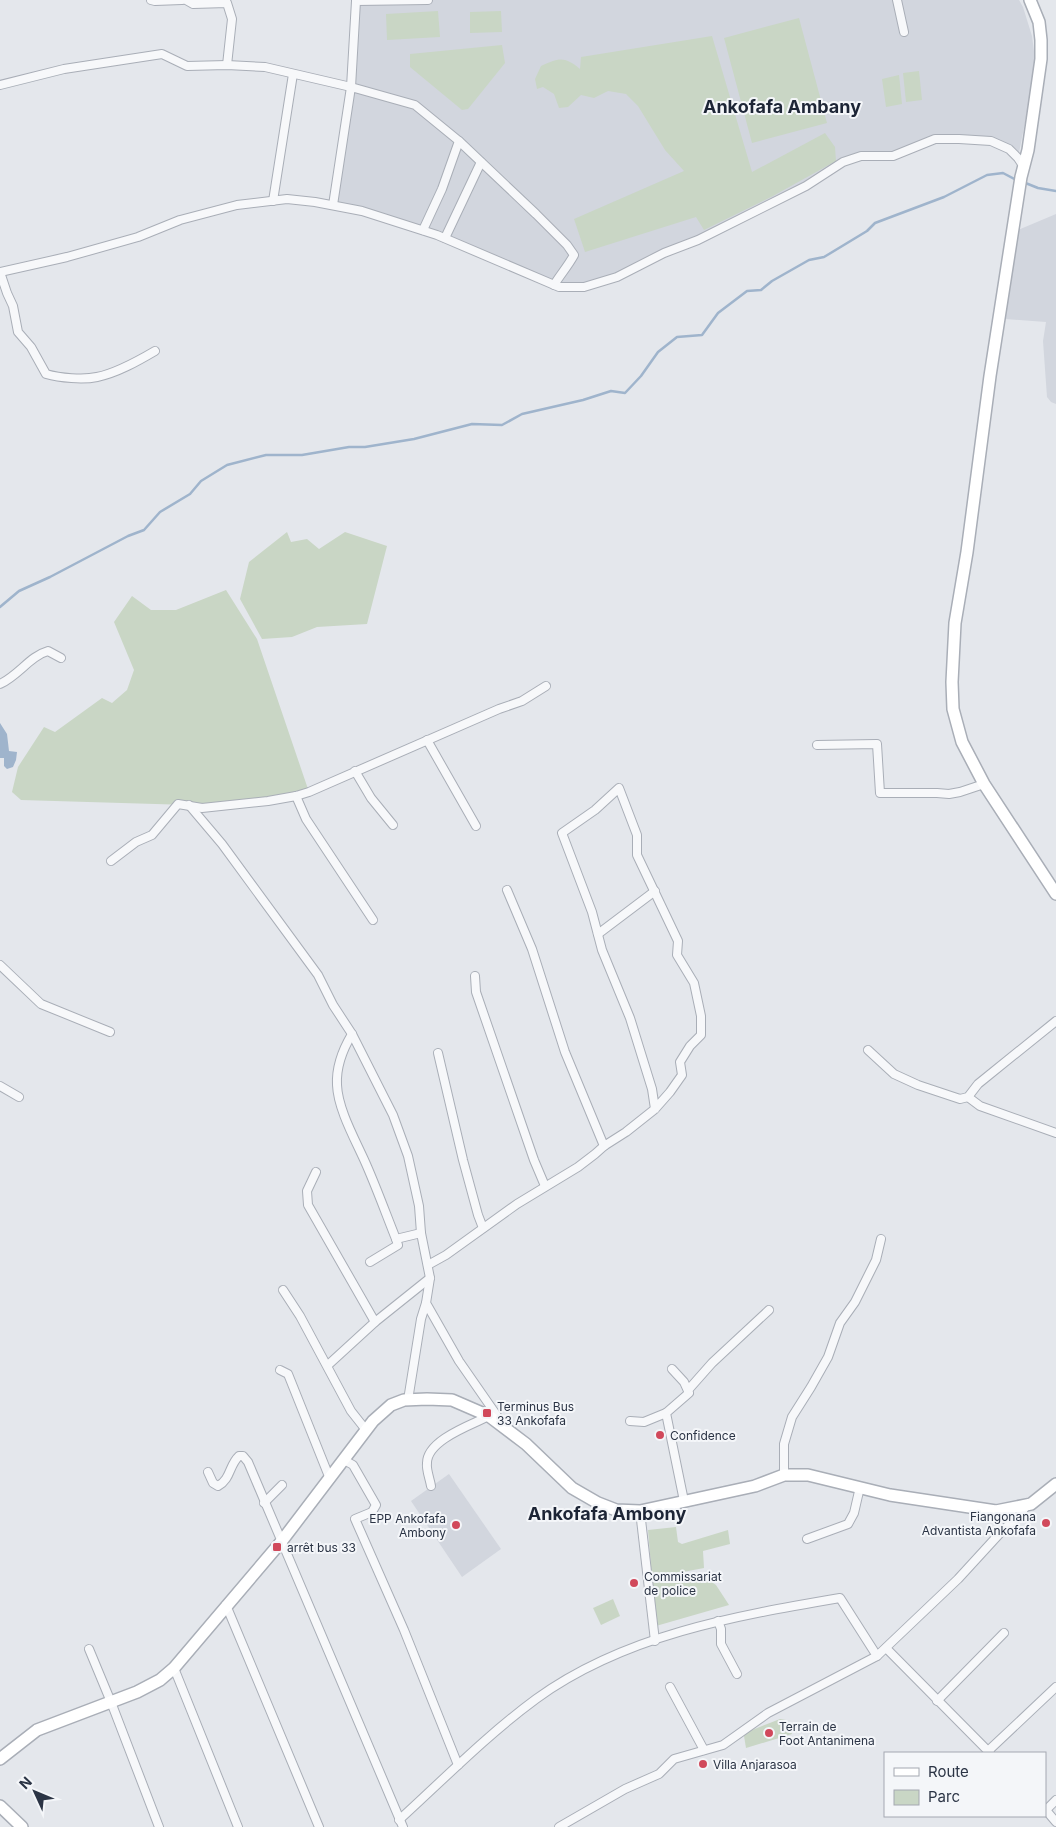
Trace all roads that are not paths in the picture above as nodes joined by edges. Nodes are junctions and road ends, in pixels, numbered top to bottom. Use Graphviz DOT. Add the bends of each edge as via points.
graph roads {
  1 [pos="151,0"];
  2 [pos="182,0"];
  3 [pos="186,0"];
  4 [pos="428,0"];
  5 [pos="897,0"];
  6 [pos="1030,0"];
  7 [pos="904,32"];
  8 [pos="227,65"];
  9 [pos="292,74"];
  10 [pos="0,85"];
  11 [pos="351,87"];
  12 [pos="459,141"];
  13 [pos="481,162"];
  14 [pos="1022,178"];
  15 [pos="273,200"];
  16 [pos="333,206"];
  17 [pos="423,230"];
  18 [pos="445,238"];
  19 [pos="0,272"];
  20 [pos="554,285"];
  21 [pos="155,351"];
  22 [pos="61,658"];
  23 [pos="0,684"];
  24 [pos="546,686"];
  25 [pos="428,740"];
  26 [pos="817,745"];
  27 [pos="355,771"];
  28 [pos="984,784"];
  29 [pos="296,796"];
  30 [pos="189,805"];
  31 [pos="393,825"];
  32 [pos="476,826"];
  33 [pos="112,861"];
  34 [pos="508,890"];
  35 [pos="655,891"];
  36 [pos="1056,894"];
  37 [pos="373,920"];
  38 [pos="598,934"];
  39 [pos="0,965"];
  40 [pos="475,976"];
  41 [pos="1056,1021"];
  42 [pos="110,1032"];
  43 [pos="352,1034"];
  44 [pos="868,1050"];
  45 [pos="438,1053"];
  46 [pos="0,1086"];
  47 [pos="968,1096"];
  48 [pos="19,1097"];
  49 [pos="656,1109"];
  50 [pos="1056,1134"];
  51 [pos="604,1146"];
  52 [pos="316,1172"];
  53 [pos="545,1186"];
  54 [pos="483,1228"];
  55 [pos="421,1233"];
  56 [pos="396,1239"];
  57 [pos="881,1239"];
  58 [pos="370,1262"];
  59 [pos="428,1265"];
  60 [pos="430,1278"];
  61 [pos="283,1290"];
  62 [pos="426,1303"];
  63 [pos="769,1310"];
  64 [pos="375,1322"];
  65 [pos="328,1365"];
  66 [pos="672,1369"];
  67 [pos="280,1370"];
  68 [pos="689,1389"];
  69 [pos="408,1400"];
  70 [pos="666,1414"];
  71 [pos="489,1416"];
  72 [pos="630,1421"];
  73 [pos="366,1430"];
  74 [pos="507,1430"];
  75 [pos="344,1460"];
  76 [pos="208,1472"];
  77 [pos="784,1475"];
  78 [pos="330,1479"];
  79 [pos="1056,1484"];
  80 [pos="282,1486"];
  81 [pos="431,1486"];
  82 [pos="860,1487"];
  83 [pos="684,1501"];
  84 [pos="264,1503"];
  85 [pos="1026,1506"];
  86 [pos="640,1511"];
  87 [pos="807,1539"];
  88 [pos="281,1542"];
  89 [pos="226,1605"];
  90 [pos="718,1621"];
  91 [pos="1004,1633"];
  92 [pos="655,1641"];
  93 [pos="886,1648"];
  94 [pos="89,1649"];
  95 [pos="877,1656"];
  96 [pos="174,1668"];
  97 [pos="737,1674"];
  98 [pos="670,1686"];
  99 [pos="1056,1687"];
  100 [pos="937,1701"];
  101 [pos="111,1702"];
  102 [pos="704,1750"];
  103 [pos="989,1752"];
  104 [pos="0,1759"];
  105 [pos="458,1766"];
  106 [pos="1056,1800"];
  107 [pos="0,1806"];
  108 [pos="1046,1809"];
  109 [pos="1046,1811"];
  110 [pos="401,1823"];
  111 [pos="1056,1823"];
  112 [pos="22,1827"];
  113 [pos="160,1827"];
  114 [pos="238,1827"];
  115 [pos="319,1827"];
  116 [pos="559,1827"];
  117 [pos="1052,1827"];
  1 -- 2 [label="street"];
  3 -- 8 [label="street" via="193,4 227,3 232,19"];
  4 -- 11 [label="street" via="356,2"];
  5 -- 7 [label="street"];
  6 -- 14 [label="street" via="1038,22 1041,59"];
  8 -- 9 [label="street"];
  8 -- 10 [label="street" via="187,66 162,54 64,69"];
  9 -- 11 [label="street"];
  9 -- 15 [label="street"];
  11 -- 12 [label="street" via="415,105"];
  11 -- 16 [label="street"];
  12 -- 13 [label="street"];
  12 -- 17 [label="street"];
  13 -- 18 [label="street"];
  13 -- 20 [label="street" via="574,255"];
  14 -- 20 [label="street" via="1018,158 1009,149 991,141 935,139 893,156 861,156 843,162 806,186 748,216 618,277 584,287 559,288"];
  14 -- 28 [label="street" via="955,623 953,709 962,742"];
  15 -- 16 [label="street"];
  15 -- 19 [label="street" via="237,205 180,220 130,239"];
  16 -- 17 [label="street" via="362,211"];
  17 -- 18 [label="street"];
  18 -- 20 [label="street"];
  19 -- 21 [label="street" via="6,294 14,306 18,332 46,374 96,377"];
  22 -- 23 [label="street" via="48,651 39,653"];
  24 -- 25 [label="street" via="522,701"];
  25 -- 27 [label="street"];
  25 -- 32 [label="street"];
  26 -- 28 [label="street" via="877,744 880,793 949,794"];
  27 -- 29 [label="street"];
  27 -- 31 [label="street"];
  28 -- 36 [label="street"];
  29 -- 30 [label="street" via="202,808"];
  29 -- 37 [label="street" via="311,826"];
  30 -- 33 [label="street" via="178,804 152,835 136,842"];
  30 -- 43 [label="street" via="222,844 318,975"];
  34 -- 51 [label="street" via="532,949 566,1052"];
  35 -- 38 [label="street"];
  35 -- 38 [label="street" via="637,855 637,835 619,788 562,833"];
  35 -- 49 [label="street" via="678,941 677,955 694,983 701,1016 701,1035 680,1062 682,1075"];
  38 -- 49 [label="street" via="630,1018"];
  39 -- 42 [label="street" via="41,1004"];
  40 -- 53 [label="street" via="476,992"];
  41 -- 47 [label="street" via="978,1084"];
  43 -- 55 [label="street" via="393,1115 408,1156 419,1206"];
  43 -- 56 [label="street" via="338,1067 337,1086 342,1107"];
  44 -- 47 [label="street" via="894,1074 946,1096 960,1100"];
  45 -- 54 [label="street"];
  46 -- 48 [label="street"];
  47 -- 50 [label="street" via="980,1106"];
  49 -- 51 [label="street"];
  51 -- 53 [label="street" via="578,1167"];
  52 -- 64 [label="street" via="307,1191 308,1205"];
  53 -- 54 [label="street"];
  54 -- 59 [label="street"];
  55 -- 56 [label="street"];
  55 -- 59 [label="street"];
  56 -- 58 [label="street" via="398,1245"];
  57 -- 77 [label="street" via="876,1260 855,1302 840,1323 828,1357 792,1417 784,1444"];
  59 -- 60 [label="street"];
  60 -- 62 [label="street"];
  60 -- 64 [label="street"];
  61 -- 65 [label="street"];
  62 -- 69 [label="street"];
  62 -- 74 [label="street" via="459,1361"];
  63 -- 68 [label="street"];
  64 -- 65 [label="street"];
  65 -- 73 [label="street" via="351,1412"];
  66 -- 68 [label="street"];
  67 -- 78 [label="street" via="288,1374"];
  68 -- 70 [label="street" via="689,1393"];
  69 -- 71 [label="street" via="452,1400"];
  69 -- 73 [label="street" via="391,1405"];
  70 -- 72 [label="street" via="644,1422"];
  70 -- 83 [label="street"];
  71 -- 74 [label="street"];
  71 -- 81 [label="street" via="436,1444 429,1452 426,1463"];
  73 -- 75 [label="street"];
  74 -- 86 [label="street" via="572,1488 616,1510"];
  75 -- 78 [label="street"];
  75 -- 105 [label="street" via="353,1465 376,1505 372,1512 355,1519 404,1630"];
  76 -- 84 [label="street" via="218,1486 226,1481 235,1459 243,1456"];
  77 -- 82 [label="street" via="808,1475"];
  77 -- 83 [label="street" via="755,1486"];
  78 -- 88 [label="street"];
  79 -- 85 [label="street"];
  80 -- 84 [label="street"];
  82 -- 85 [label="street" via="978,1509 996,1511"];
  82 -- 87 [label="street" via="848,1524"];
  83 -- 86 [label="street"];
  84 -- 88 [label="street"];
  85 -- 93 [label="street" via="958,1580"];
  86 -- 92 [label="street"];
  88 -- 89 [label="street"];
  88 -- 110 [label="street"];
  89 -- 96 [label="street"];
  89 -- 115 [label="street"];
  90 -- 92 [label="street"];
  90 -- 95 [label="street" via="840,1598"];
  90 -- 97 [label="street" via="721,1644"];
  91 -- 100 [label="street"];
  92 -- 105 [label="street" via="610,1657 568,1678 497,1729"];
  93 -- 95 [label="street"];
  93 -- 100 [label="street"];
  94 -- 101 [label="street"];
  95 -- 102 [label="street" via="768,1713 723,1745"];
  96 -- 101 [label="street" via="160,1680"];
  96 -- 114 [label="street"];
  98 -- 102 [label="street"];
  99 -- 103 [label="street"];
  100 -- 103 [label="street"];
  101 -- 104 [label="street" via="37,1730"];
  101 -- 113 [label="street"];
  102 -- 116 [label="street" via="674,1759 659,1774 625,1789"];
  105 -- 110 [label="street"];
  106 -- 108 [label="street"];
  107 -- 112 [label="street"];
  109 -- 111 [label="street"];
  111 -- 117 [label="street"];
}
